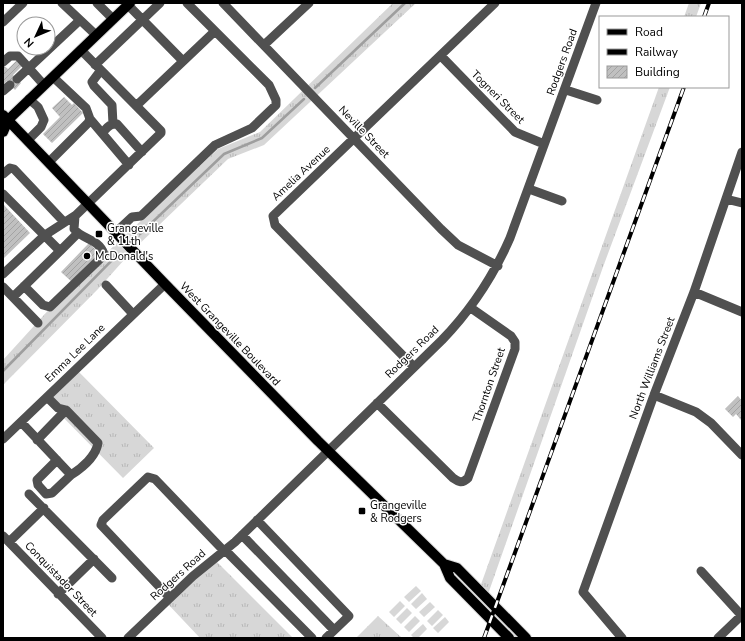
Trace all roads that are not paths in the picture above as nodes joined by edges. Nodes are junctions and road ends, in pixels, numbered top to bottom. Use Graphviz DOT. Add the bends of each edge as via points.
graph roads {
  1 [pos="23,3"];
  2 [pos="62,3"];
  3 [pos="97,3"];
  4 [pos="160,3"];
  5 [pos="187,3"];
  6 [pos="223,3"];
  7 [pos="309,3"];
  8 [pos="495,3"];
  9 [pos="596,3"];
  10 [pos="129,4"];
  11 [pos="113,19"];
  12 [pos="142,19"];
  13 [pos="80,20"];
  14 [pos="3,22"];
  15 [pos="215,31"];
  16 [pos="96,35"];
  17 [pos="264,45"];
  18 [pos="81,50"];
  19 [pos="441,56"];
  20 [pos="183,61"];
  21 [pos="3,62"];
  22 [pos="98,67"];
  23 [pos="29,68"];
  24 [pos="52,77"];
  25 [pos="44,85"];
  26 [pos="566,90"];
  27 [pos="3,91"];
  28 [pos="29,99"];
  29 [pos="597,100"];
  30 [pos="136,106"];
  31 [pos="5,119"];
  32 [pos="90,119"];
  33 [pos="113,124"];
  34 [pos="3,132"];
  35 [pos="102,133"];
  36 [pos="354,139"];
  37 [pos="28,140"];
  38 [pos="544,144"];
  39 [pos="142,152"];
  40 [pos="742,152"];
  41 [pos="49,162"];
  42 [pos="129,165"];
  43 [pos="3,174"];
  44 [pos="529,189"];
  45 [pos="3,194"];
  46 [pos="726,199"];
  47 [pos="562,201"];
  48 [pos="88,203"];
  49 [pos="742,203"];
  50 [pos="75,216"];
  51 [pos="64,222"];
  52 [pos="116,232"];
  53 [pos="78,233"];
  54 [pos="45,235"];
  55 [pos="60,251"];
  56 [pos="498,266"];
  57 [pos="4,272"];
  58 [pos="165,284"];
  59 [pos="106,285"];
  60 [pos="24,286"];
  61 [pos="3,287"];
  62 [pos="694,292"];
  63 [pos="13,297"];
  64 [pos="471,308"];
  65 [pos="742,312"];
  66 [pos="133,314"];
  67 [pos="38,323"];
  68 [pos="414,367"];
  69 [pos="654,395"];
  70 [pos="47,397"];
  71 [pos="377,403"];
  72 [pos="66,410"];
  73 [pos="20,422"];
  74 [pos="3,439"];
  75 [pos="37,440"];
  76 [pos="328,451"];
  77 [pos="742,455"];
  78 [pos="57,460"];
  79 [pos="71,475"];
  80 [pos="30,494"];
  81 [pos="44,508"];
  82 [pos="257,520"];
  83 [pos="242,535"];
  84 [pos="6,539"];
  85 [pos="225,550"];
  86 [pos="94,559"];
  87 [pos="444,564"];
  88 [pos="701,571"];
  89 [pos="112,578"];
  90 [pos="58,594"];
  91 [pos="170,598"];
  92 [pos="742,615"];
  93 [pos="334,630"];
  94 [pos="102,638"];
  95 [pos="128,638"];
  96 [pos="312,638"];
  97 [pos="326,638"];
  98 [pos="509,638"];
  99 [pos="526,638"];
  100 [pos="622,638"];
  101 [pos="718,638"];
  1 -- 14 [label="street"];
  2 -- 13 [label="street"];
  3 -- 11 [label="street"];
  4 -- 12 [label="street"];
  5 -- 15 [label="street"];
  6 -- 17 [label="street, Neville Street"];
  7 -- 17 [label="street"];
  8 -- 19 [label="street, Amelia Avenue"];
  9 -- 26 [label="street, Rodgers Road"];
  10 -- 11 [label="main road"];
  10 -- 12 [label="street"];
  11 -- 16 [label="main road"];
  12 -- 20 [label="street"];
  12 -- 22 [label="street"];
  13 -- 16 [label="street"];
  13 -- 23 [label="street"];
  15 -- 20 [label="street"];
  15 -- 52 [label="street" via="269,85 276,105 252,128 215,145 141,216 132,217"];
  16 -- 18 [label="main road"];
  17 -- 36 [label="street, Neville Street"];
  18 -- 22 [label="street"];
  18 -- 24 [label="main road"];
  19 -- 36 [label="street, Amelia Avenue"];
  19 -- 38 [label="street, Togneri Street" via="515,132"];
  20 -- 30 [label="street"];
  21 -- 23 [label="street" via="14,55"];
  22 -- 30 [label="street"];
  22 -- 33 [label="street" via="92,82 112,105"];
  23 -- 25 [label="street"];
  23 -- 27 [label="street"];
  24 -- 25 [label="main road"];
  24 -- 32 [label="street" via="86,108"];
  25 -- 28 [label="main road"];
  26 -- 29 [label="street"];
  26 -- 38 [label="street, Rodgers Road"];
  28 -- 31 [label="main road"];
  28 -- 37 [label="street" via="38,107 44,120 41,127"];
  30 -- 39 [label="street" via="161,131"];
  31 -- 34 [label="main road"];
  31 -- 37 [label="main road, West Grangeville Boulevard"];
  32 -- 35 [label="street"];
  32 -- 41 [label="street"];
  33 -- 35 [label="street"];
  33 -- 39 [label="street" via="122,128"];
  35 -- 42 [label="street"];
  36 -- 56 [label="street, Neville Street" via="458,246"];
  36 -- 68 [label="street, Amelia Avenue" via="275,212 273,220"];
  37 -- 41 [label="main road, West Grangeville Boulevard"];
  38 -- 44 [label="street, Rodgers Road"];
  39 -- 42 [label="street"];
  40 -- 46 [label="street, North Williams Street"];
  41 -- 48 [label="main road, West Grangeville Boulevard"];
  42 -- 48 [label="street"];
  43 -- 51 [label="street" via="10,168 14,169"];
  44 -- 47 [label="street"];
  44 -- 56 [label="street, Rodgers Road"];
  45 -- 54 [label="street"];
  46 -- 49 [label="street"];
  46 -- 62 [label="street, North Williams Street"];
  48 -- 50 [label="street"];
  48 -- 52 [label="main road, West Grangeville Boulevard"];
  50 -- 51 [label="street"];
  50 -- 53 [label="street" via="74,226"];
  51 -- 54 [label="street"];
  52 -- 58 [label="main road, West Grangeville Boulevard"];
  53 -- 55 [label="street"];
  53 -- 60 [label="street" via="91,238 104,254 54,304 47,307"];
  54 -- 55 [label="street"];
  54 -- 57 [label="street"];
  55 -- 60 [label="street"];
  56 -- 64 [label="street, Rodgers Road"];
  58 -- 66 [label="street, Emma Lee Lane"];
  58 -- 76 [label="main road, West Grangeville Boulevard"];
  59 -- 66 [label="street"];
  60 -- 63 [label="street"];
  61 -- 63 [label="street"];
  62 -- 65 [label="street"];
  62 -- 69 [label="street, North Williams Street"];
  63 -- 67 [label="street"];
  64 -- 68 [label="street, Rodgers Road"];
  64 -- 71 [label="street, Thornton Street" via="511,336 515,342 515,350 468,478 459,482"];
  66 -- 70 [label="street, Emma Lee Lane"];
  68 -- 71 [label="street, Rodgers Road"];
  69 -- 77 [label="street" via="696,412 711,423"];
  69 -- 100 [label="street, North Williams Street" via="583,592"];
  70 -- 72 [label="street" via="58,408"];
  70 -- 73 [label="street, Emma Lee Lane"];
  71 -- 76 [label="street, Rodgers Road"];
  72 -- 75 [label="street"];
  72 -- 79 [label="street" via="98,443 97,451"];
  73 -- 74 [label="street, Emma Lee Lane"];
  73 -- 75 [label="street"];
  75 -- 78 [label="street"];
  76 -- 82 [label="street, Rodgers Road"];
  76 -- 87 [label="main road, West Grangeville Boulevard"];
  78 -- 79 [label="street"];
  78 -- 79 [label="street" via="37,480 46,494 52,493"];
  80 -- 81 [label="street"];
  81 -- 84 [label="street"];
  81 -- 86 [label="street"];
  82 -- 83 [label="street, Rodgers Road"];
  82 -- 93 [label="street" via="349,616"];
  83 -- 85 [label="street, Rodgers Road"];
  83 -- 93 [label="street"];
  84 -- 90 [label="street, Conquistador Street"];
  85 -- 91 [label="street, Rodgers Road"];
  85 -- 91 [label="street" via="155,479 148,477 103,520 101,525"];
  85 -- 96 [label="street"];
  86 -- 89 [label="street"];
  86 -- 90 [label="street"];
  87 -- 98 [label="main road, West Grangeville Boulevard" via="450,578"];
  87 -- 99 [label="main road, West Grangeville Boulevard" via="458,568"];
  88 -- 92 [label="street"];
  90 -- 94 [label="street, Conquistador Street"];
  91 -- 95 [label="street, Rodgers Road"];
  92 -- 101 [label="street"];
  93 -- 97 [label="street"];
}
